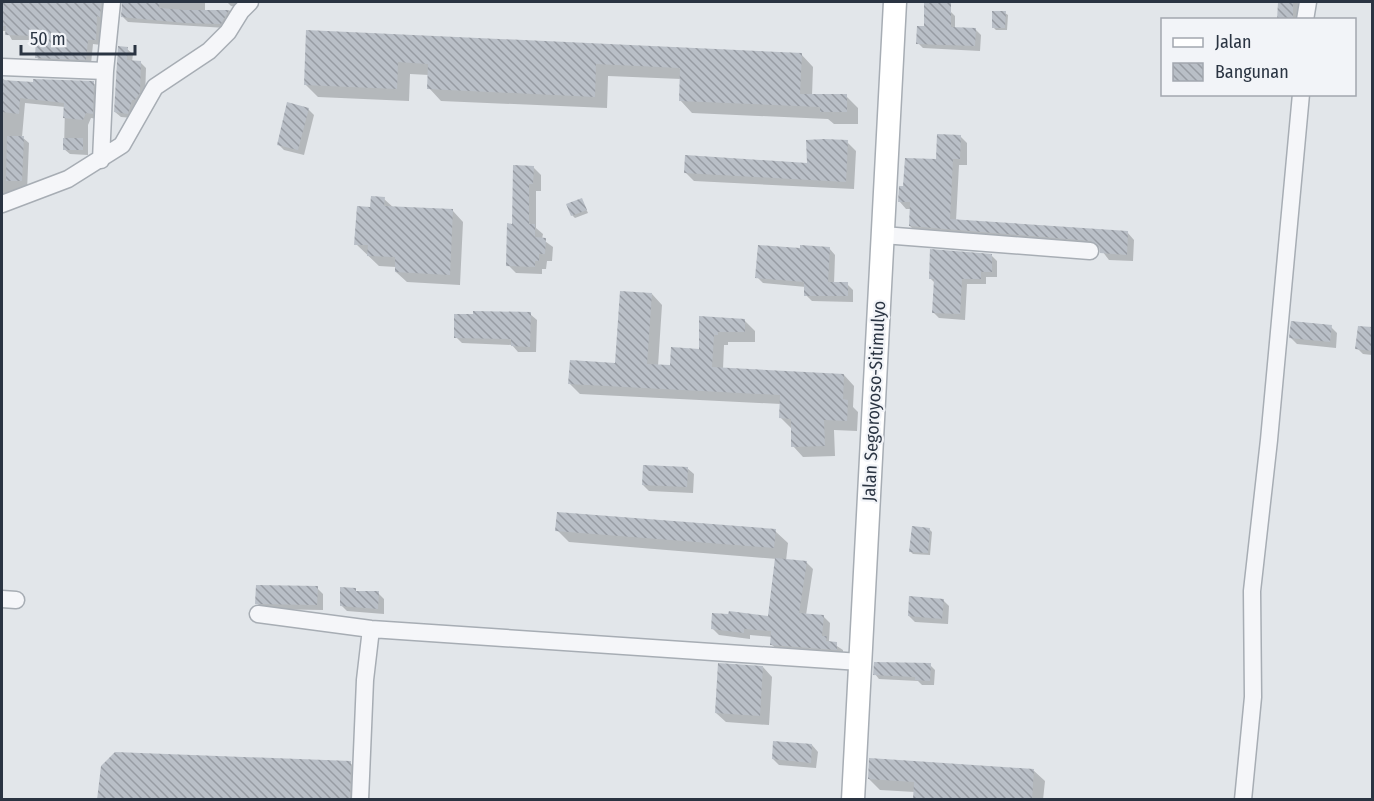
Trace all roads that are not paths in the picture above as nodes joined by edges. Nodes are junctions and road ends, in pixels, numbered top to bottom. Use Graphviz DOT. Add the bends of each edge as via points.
graph roads {
  1 [pos="112,2"];
  2 [pos="250,2"];
  3 [pos="895,2"];
  4 [pos="1308,2"];
  5 [pos="1305,18"];
  6 [pos="2,67"];
  7 [pos="105,71"];
  8 [pos="1301,96"];
  9 [pos="101,160"];
  10 [pos="2,204"];
  11 [pos="883,235"];
  12 [pos="1090,251"];
  13 [pos="258,614"];
  14 [pos="371,629"];
  15 [pos="860,662"];
  16 [pos="360,800"];
  17 [pos="853,800"];
  18 [pos="1243,800"];
  1 -- 7 [label="street"];
  2 -- 9 [label="street" via="209,51 155,87 122,145"];
  3 -- 11 [label="main road, Jalan Segoroyoso-Sitimulyo"];
  4 -- 5 [label="street"];
  6 -- 7 [label="street"];
  7 -- 9 [label="street"];
  8 -- 18 [label="street" via="1252,591 1253,697"];
  9 -- 10 [label="street" via="68,179"];
  11 -- 12 [label="street"];
  11 -- 15 [label="main road, Jalan Segoroyoso-Sitimulyo"];
  13 -- 14 [label="street"];
  14 -- 15 [label="street"];
  14 -- 16 [label="street"];
  15 -- 17 [label="main road, Jalan Segoroyoso-Sitimulyo"];
}
